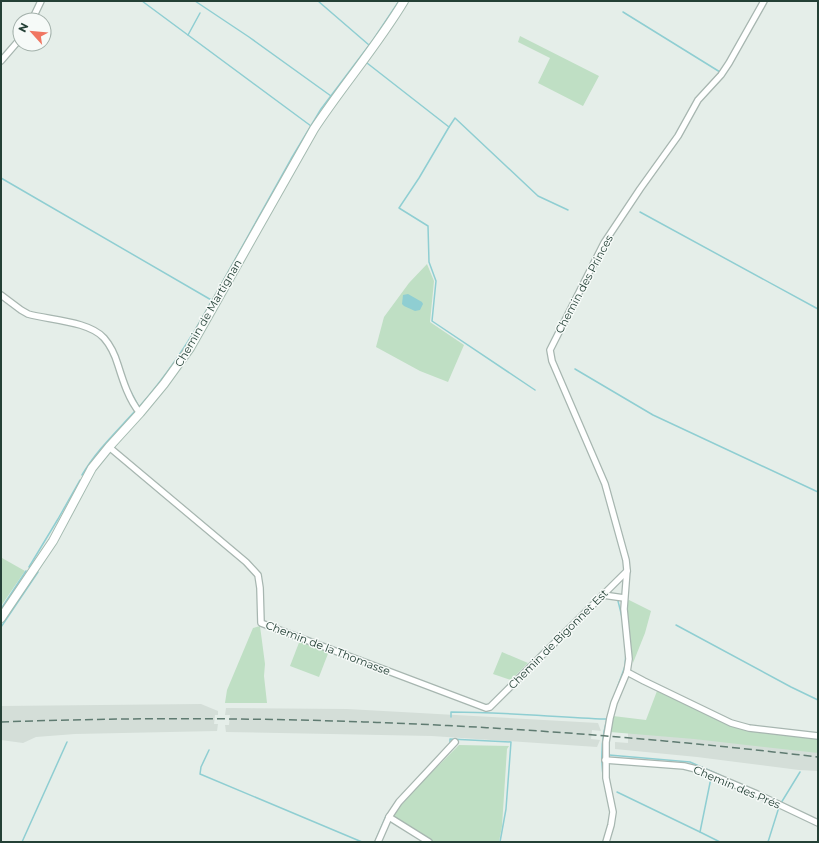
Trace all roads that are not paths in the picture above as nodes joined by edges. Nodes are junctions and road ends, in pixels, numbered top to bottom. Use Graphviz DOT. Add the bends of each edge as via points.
graph roads {
  1 [pos="40,1"];
  2 [pos="404,1"];
  3 [pos="764,1"];
  4 [pos="35,12"];
  5 [pos="12,48"];
  6 [pos="1,61"];
  7 [pos="1,295"];
  8 [pos="140,413"];
  9 [pos="109,447"];
  10 [pos="627,570"];
  11 [pos="603,595"];
  12 [pos="624,598"];
  13 [pos="1,618"];
  14 [pos="627,672"];
  15 [pos="490,707"];
  16 [pos="818,736"];
  17 [pos="455,742"];
  18 [pos="605,760"];
  19 [pos="389,817"];
  20 [pos="818,823"];
  21 [pos="378,842"];
  22 [pos="429,842"];
  23 [pos="606,842"];
  1 -- 4 [label="street"];
  2 -- 8 [label="main road, Chemin de Martignan" via="314,129 190,348"];
  3 -- 10 [label="street, Chemin des Princes" via="729,64 698,100 678,136 604,244 550,350 552,361 605,484"];
  5 -- 6 [label="street"];
  7 -- 8 [label="street" via="28,314 80,325 104,337"];
  8 -- 9 [label="main road, Chemin de Martignan"];
  9 -- 13 [label="main road, Chemin de Martignan" via="92,468 53,541"];
  9 -- 15 [label="street, Chemin de la Thomasse" via="258,575 262,623 486,708"];
  10 -- 11 [label="street, Chemin de Bigonnet Est"];
  10 -- 12 [label="street, Chemin des Princes"];
  11 -- 12 [label="street"];
  11 -- 15 [label="street, Chemin de Bigonnet Est"];
  12 -- 14 [label="street, Chemin des Princes" via="629,659"];
  14 -- 16 [label="street" via="737,725"];
  14 -- 18 [label="street, Chemin des Princes" via="610,718"];
  17 -- 19 [label="street" via="399,802"];
  18 -- 20 [label="street, Chemin des Prés" via="684,766 700,770"];
  18 -- 23 [label="street, Chemin des Princes" via="613,812"];
  19 -- 21 [label="street"];
  19 -- 22 [label="street"];
}
